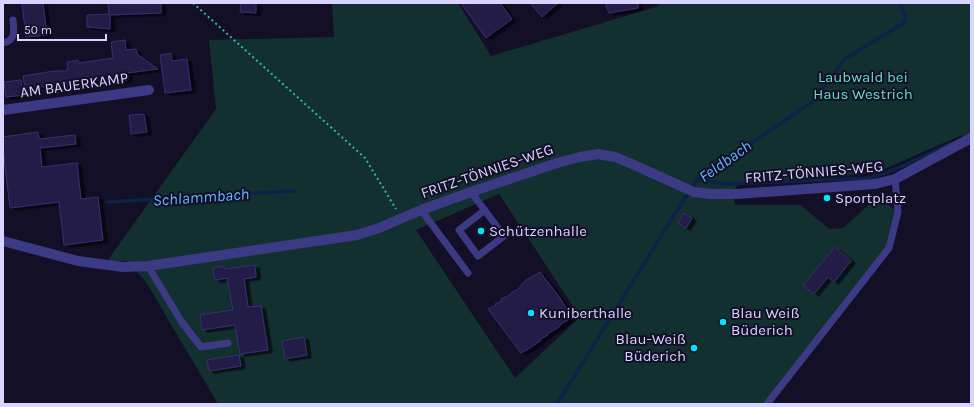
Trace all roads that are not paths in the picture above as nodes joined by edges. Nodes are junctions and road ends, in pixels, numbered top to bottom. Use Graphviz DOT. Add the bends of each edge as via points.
graph roads {
  1 [pos="13,20"];
  2 [pos="3,43"];
  3 [pos="149,90"];
  4 [pos="3,110"];
  5 [pos="971,138"];
  6 [pos="894,179"];
  7 [pos="471,192"];
  8 [pos="420,210"];
  9 [pos="485,210"];
  10 [pos="3,241"];
  11 [pos="148,266"];
  12 [pos="468,273"];
  13 [pos="228,343"];
  14 [pos="767,404"];
  1 -- 2 [label="lane" via="12,39"];
  3 -- 4 [label="street, AM BAUERKAMP"];
  5 -- 6 [label="street, FRITZ-TÖNNIES-WEG"];
  6 -- 7 [label="street, FRITZ-TÖNNIES-WEG" via="875,184 710,194 690,190 615,157 598,154 557,163"];
  6 -- 14 [label="lane" via="898,212 889,248"];
  7 -- 8 [label="street, FRITZ-TÖNNIES-WEG"];
  7 -- 9 [label="lane"];
  8 -- 11 [label="street, FRITZ-TÖNNIES-WEG" via="357,235"];
  8 -- 12 [label="lane"];
  9 -- 9 [label="lane" via="504,236 478,256 459,230"];
  10 -- 11 [label="street, FRITZ-TÖNNIES-WEG" via="78,261 123,267"];
  11 -- 13 [label="lane" via="181,321 201,347"];
}
